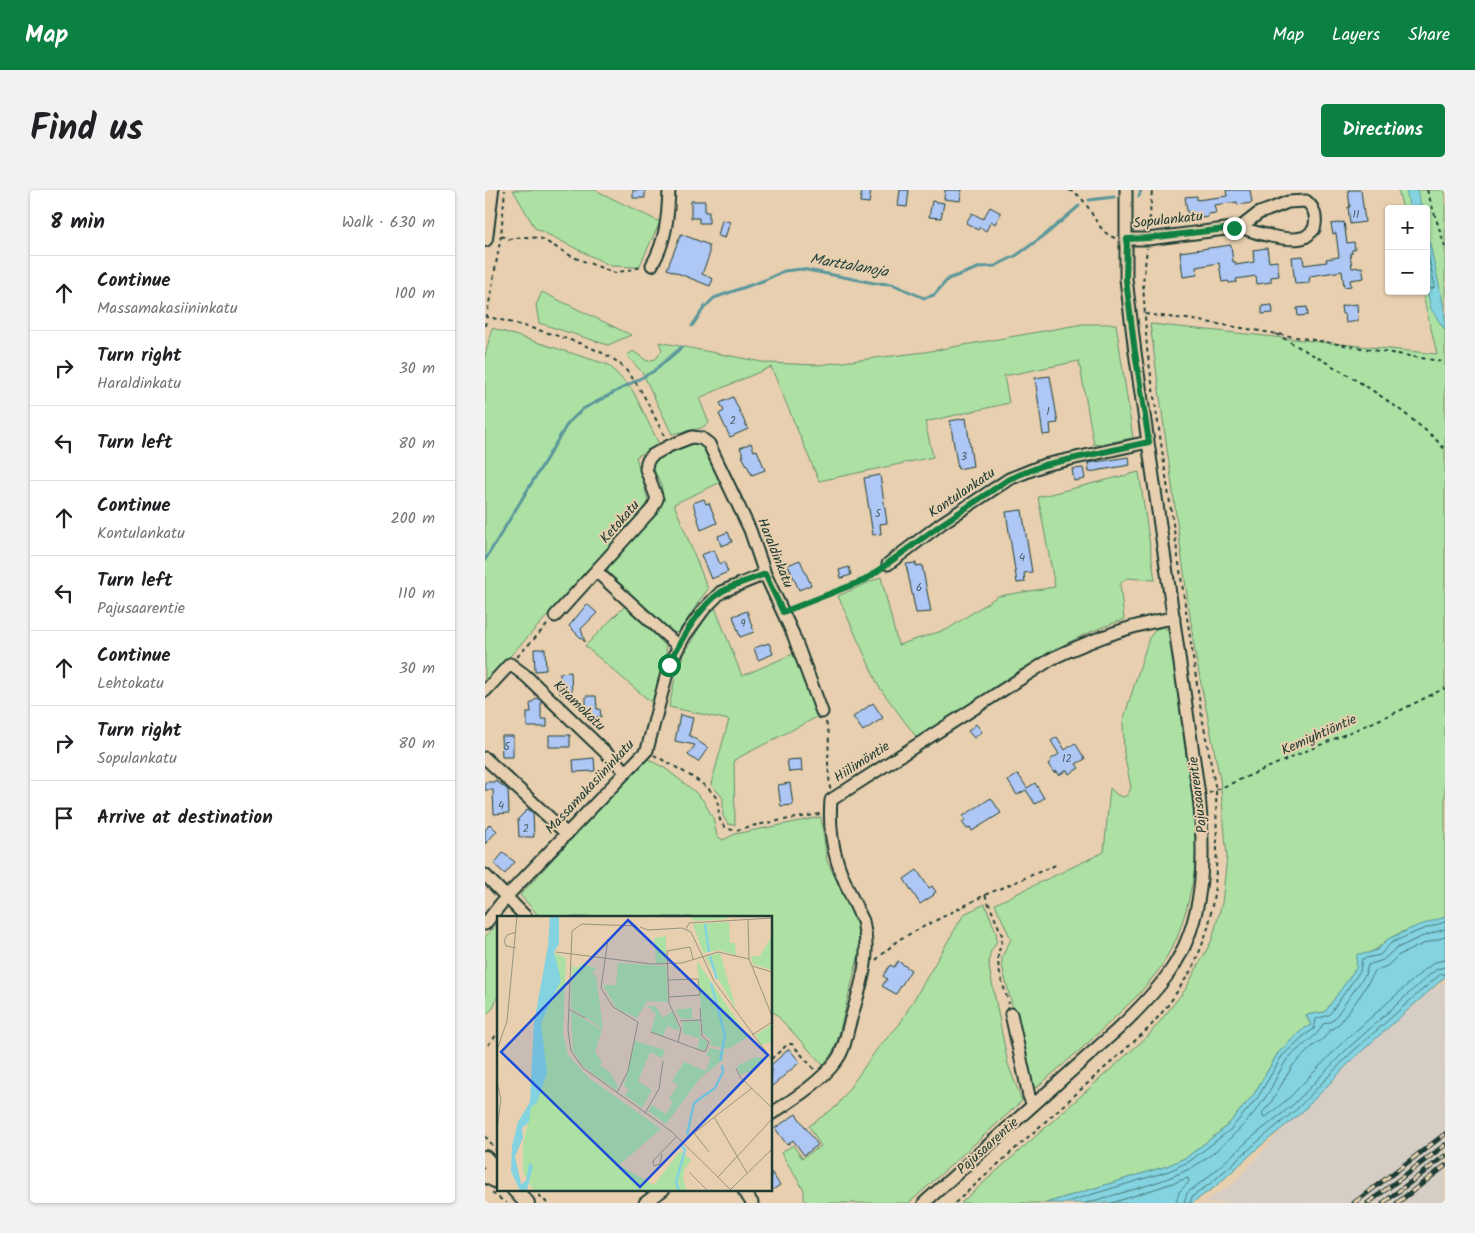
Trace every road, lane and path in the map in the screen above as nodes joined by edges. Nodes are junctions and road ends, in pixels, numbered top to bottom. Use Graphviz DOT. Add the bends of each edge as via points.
graph roads {
  1 [pos="491,190"];
  2 [pos="505,190"];
  3 [pos="669,190"];
  4 [pos="1069,190"];
  5 [pos="1126,190"];
  6 [pos="1152,190"];
  7 [pos="1427,190"];
  8 [pos="1241,227"];
  9 [pos="501,236"];
  10 [pos="1148,238"];
  11 [pos="485,239"];
  12 [pos="1127,239"];
  13 [pos="1445,247"];
  14 [pos="652,265"];
  15 [pos="1145,314"];
  16 [pos="486,316"];
  17 [pos="485,326"];
  18 [pos="1274,332"];
  19 [pos="1445,362"];
  20 [pos="701,438"];
  21 [pos="1149,442"];
  22 [pos="669,446"];
  23 [pos="1445,450"];
  24 [pos="888,564"];
  25 [pos="597,572"];
  26 [pos="765,574"];
  27 [pos="783,612"];
  28 [pos="555,616"];
  29 [pos="1174,618"];
  30 [pos="678,646"];
  31 [pos="510,664"];
  32 [pos="1445,688"];
  33 [pos="485,691"];
  34 [pos="822,712"];
  35 [pos="647,750"];
  36 [pos="485,758"];
  37 [pos="626,772"];
  38 [pos="1216,791"];
  39 [pos="1199,795"];
  40 [pos="831,800"];
  41 [pos="830,813"];
  42 [pos="567,834"];
  43 [pos="1058,864"];
  44 [pos="485,875"];
  45 [pos="985,895"];
  46 [pos="507,896"];
  47 [pos="525,916"];
  48 [pos="485,924"];
  49 [pos="875,962"];
  50 [pos="1011,1014"];
  51 [pos="497,1034"];
  52 [pos="488,1045"];
  53 [pos="773,1056"];
  54 [pos="821,1076"];
  55 [pos="1033,1105"];
  56 [pos="773,1112"];
  57 [pos="485,1136"];
  58 [pos="497,1150"];
  59 [pos="485,1158"];
  60 [pos="497,1171"];
  61 [pos="485,1175"];
  62 [pos="495,1187"];
  63 [pos="497,1190"];
  64 [pos="514,1190"];
  65 [pos="534,1190"];
  66 [pos="663,1190"];
  67 [pos="744,1190"];
  68 [pos="506,1203"];
  69 [pos="527,1203"];
  70 [pos="547,1203"];
  71 [pos="645,1203"];
  72 [pos="752,1203"];
  73 [pos="924,1203"];
  74 [pos="955,1203"];
  1 -- 11 [label="street"];
  2 -- 9 [label="path"];
  3 -- 14 [label="street" via="667,226"];
  4 -- 12 [label="path" via="1080,197 1107,234"];
  5 -- 12 [label="street, Pajusaarentie"];
  6 -- 10 [label="path"];
  7 -- 13 [label="path"];
  8 -- 8 [label="street, Sopulankatu" via="1298,239 1314,229 1315,215 1307,202 1288,202 1259,213"];
  8 -- 10 [label="street, Sopulankatu"];
  9 -- 14 [label="path" via="509,239 540,238 573,257 615,273"];
  9 -- 16 [label="path"];
  10 -- 12 [label="street, Sopulankatu"];
  10 -- 15 [label="path" via="1143,283"];
  12 -- 21 [label="street, Pajusaarentie" via="1126,280"];
  15 -- 18 [label="path"];
  15 -- 38 [label="path" via="1160,444"];
  16 -- 17 [label="path"];
  16 -- 22 [label="path" via="578,344 620,364 639,389"];
  18 -- 19 [label="path"];
  18 -- 23 [label="path" via="1360,382 1437,440"];
  20 -- 22 [label="street, Ketokatu" via="692,437"];
  20 -- 26 [label="street, Haraldinkatu" via="713,450 750,530"];
  21 -- 24 [label="street, Kontulankatu" via="1044,465 1009,479"];
  21 -- 29 [label="street, Pajusaarentie"];
  22 -- 25 [label="street, Ketokatu" via="651,456 646,465 657,499 652,509"];
  24 -- 27 [label="path" via="865,580"];
  25 -- 28 [label="street, Ketokatu"];
  25 -- 30 [label="street"];
  26 -- 27 [label="street, Haraldinkatu"];
  26 -- 30 [label="street, Massamakasiininkatu" via="717,595"];
  27 -- 34 [label="street, Haraldinkatu"];
  28 -- 31 [label="path"];
  29 -- 39 [label="street, Pajusaarentie"];
  29 -- 40 [label="street, Hiilimöntie" via="1082,644 1053,658"];
  30 -- 35 [label="street, Massamakasiininkatu" via="669,665"];
  31 -- 33 [label="street"];
  31 -- 37 [label="street, Kiramokatu"];
  32 -- 38 [label="path, Kemiyhtiöntie"];
  34 -- 40 [label="path" via="829,734"];
  35 -- 37 [label="street, Massamakasiininkatu"];
  35 -- 41 [label="path" via="713,794 718,800 721,822 729,829"];
  36 -- 42 [label="street"];
  37 -- 42 [label="street, Massamakasiininkatu"];
  38 -- 39 [label="path, Kemiyhtiöntie"];
  38 -- 74 [label="path" via="1217,851 1209,925 1191,969 1169,1004 1149,1028"];
  39 -- 55 [label="street, Pajusaarentie" via="1203,839 1201,881 1194,919 1184,946 1170,972 1146,1001"];
  40 -- 41 [label="street, Hiilimöntie"];
  41 -- 54 [label="street, Hiilimöntie" via="830,832 838,867 865,929 866,960 843,1050"];
  42 -- 46 [label="street, Massamakasiininkatu"];
  43 -- 45 [label="path"];
  44 -- 46 [label="street"];
  45 -- 49 [label="path" via="898,940"];
  45 -- 50 [label="path" via="1002,935 997,956"];
  46 -- 47 [label="street"];
  46 -- 48 [label="street, Massamakasiininkatu"];
  50 -- 55 [label="street"];
  51 -- 52 [label="path"];
  53 -- 54 [label="path" via="792,1044"];
  54 -- 56 [label="street, Hiilimöntie"];
  55 -- 73 [label="street, Pajusaarentie"];
  57 -- 58 [label="path"];
  59 -- 60 [label="street"];
  61 -- 62 [label="street"];
  63 -- 68 [label="path"];
  64 -- 69 [label="street"];
  65 -- 70 [label="path"];
  66 -- 71 [label="street"];
  67 -- 72 [label="street"];
}
